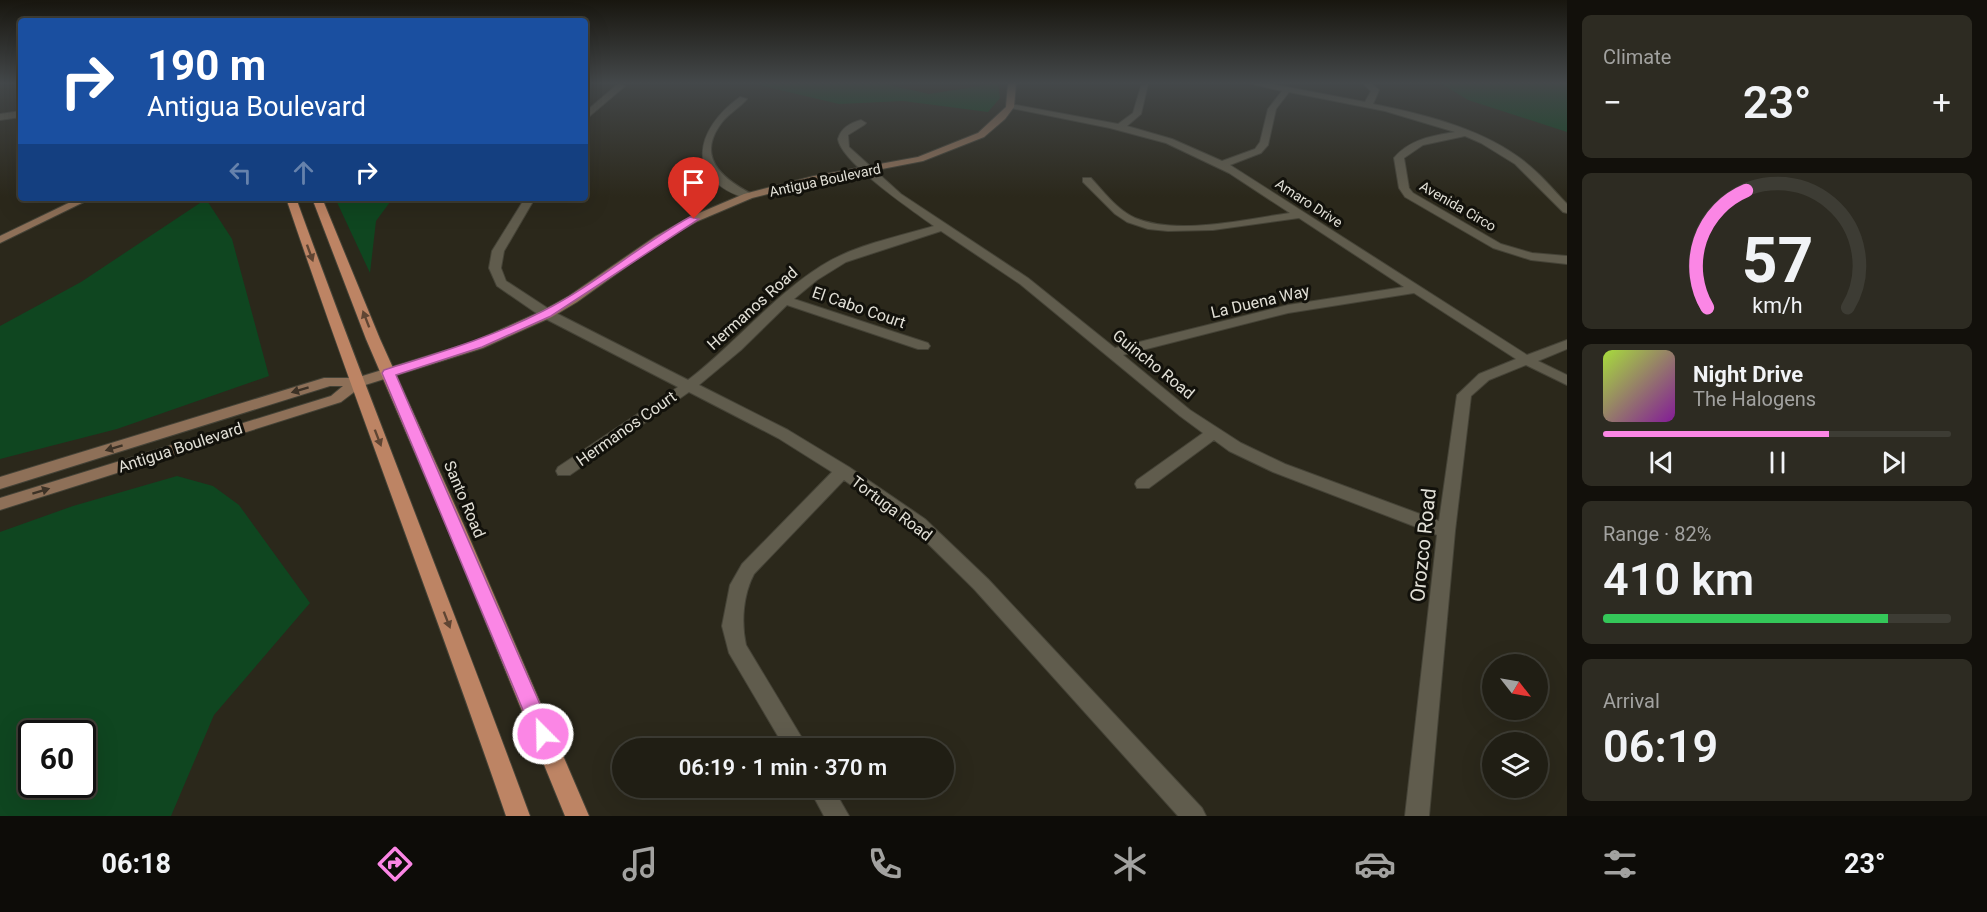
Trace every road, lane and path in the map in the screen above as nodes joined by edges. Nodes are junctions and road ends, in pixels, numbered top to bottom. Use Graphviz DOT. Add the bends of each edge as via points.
graph roads {
  1 [pos="717,121"];
  2 [pos="997,121"];
  3 [pos="1087,121"];
  4 [pos="1128,121"];
  5 [pos="1270,121"];
  6 [pos="1422,121"];
  7 [pos="861,123"];
  8 [pos="1120,127"];
  9 [pos="1465,133"];
  10 [pos="1222,165"];
  11 [pos="870,170"];
  12 [pos="1087,180"];
  13 [pos="748,196"];
  14 [pos="81,201"];
  15 [pos="292,201"];
  16 [pos="318,201"];
  17 [pos="528,201"];
  18 [pos="1567,210"];
  19 [pos="1299,215"];
  20 [pos="944,226"];
  21 [pos="0,240"];
  22 [pos="1567,260"];
  23 [pos="1415,289"];
  24 [pos="785,300"];
  25 [pos="547,314"];
  26 [pos="1567,344"];
  27 [pos="923,346"];
  28 [pos="1113,353"];
  29 [pos="1526,360"];
  30 [pos="389,373"];
  31 [pos="1567,381"];
  32 [pos="357,383"];
  33 [pos="687,386"];
  34 [pos="1214,433"];
  35 [pos="564,471"];
  36 [pos="843,471"];
  37 [pos="0,483"];
  38 [pos="1143,484"];
  39 [pos="0,504"];
  40 [pos="1446,531"];
  41 [pos="791,738"];
  42 [pos="826,798"];
  43 [pos="518,816"];
  44 [pos="577,816"];
  45 [pos="837,816"];
  46 [pos="1194,816"];
  47 [pos="1417,816"];
  1 -- 13 [label="street" via="706,149 711,168 724,182"];
  2 -- 11 [label="street, Antigua Boulevard" via="981,135 944,151"];
  3 -- 8 [label="street, Amaro Drive"];
  4 -- 8 [label="street"];
  5 -- 10 [label="street" via="1265,143 1258,151"];
  6 -- 9 [label="street"];
  7 -- 11 [label="street, Guincho Road" via="842,135 841,141"];
  8 -- 10 [label="street, Amaro Drive" via="1171,142"];
  9 -- 18 [label="street" via="1513,157"];
  9 -- 22 [label="street, Avenida Circo" via="1407,148 1399,158 1404,188 1409,195 1497,246 1531,256"];
  10 -- 19 [label="street, Amaro Drive"];
  11 -- 13 [label="street, Antigua Boulevard"];
  11 -- 20 [label="street, Guincho Road" via="897,196"];
  12 -- 19 [label="street" via="1113,209 1133,221 1155,226 1185,229"];
  13 -- 25 [label="street, Antigua Boulevard" via="660,238"];
  14 -- 21 [label="street"];
  15 -- 32 [label="main road, one-way"];
  30 -- 16 [label="main road, Santo Road, one-way"];
  17 -- 25 [label="street, Tortuga Road" via="498,251 495,268 501,283"];
  19 -- 23 [label="street, Amaro Drive"];
  20 -- 24 [label="street, Hermanos Road" via="842,259 801,284"];
  20 -- 28 [label="street, Guincho Road" via="1024,281"];
  23 -- 28 [label="street, La Duena Way" via="1288,309"];
  23 -- 29 [label="street, Amaro Drive"];
  24 -- 27 [label="street, El Cabo Court"];
  24 -- 33 [label="street, Hermanos Road" via="735,348"];
  25 -- 30 [label="street, Antigua Boulevard" via="478,345"];
  25 -- 33 [label="street, Tortuga Road"];
  26 -- 29 [label="street, Orozco Road"];
  28 -- 34 [label="street, Guincho Road"];
  29 -- 31 [label="street, Amaro Drive"];
  29 -- 40 [label="street, Orozco Road" via="1484,377 1464,395"];
  30 -- 32 [label="street, Antigua Boulevard"];
  30 -- 44 [label="main road, Santo Road"];
  32 -- 37 [label="street, Antigua Boulevard, one-way" via="329,381"];
  39 -- 32 [label="street, Antigua Boulevard, one-way" via="336,399"];
  32 -- 43 [label="main road, one-way"];
  33 -- 35 [label="street, Hermanos Court"];
  33 -- 36 [label="street, Tortuga Road"];
  34 -- 38 [label="street"];
  34 -- 40 [label="street, Guincho Road" via="1279,468"];
  36 -- 41 [label="street" via="748,569 739,585 732,626 736,647"];
  36 -- 46 [label="street, Tortuga Road" via="919,524 981,584"];
  40 -- 47 [label="street, Orozco Road"];
  42 -- 45 [label="street"];
}
